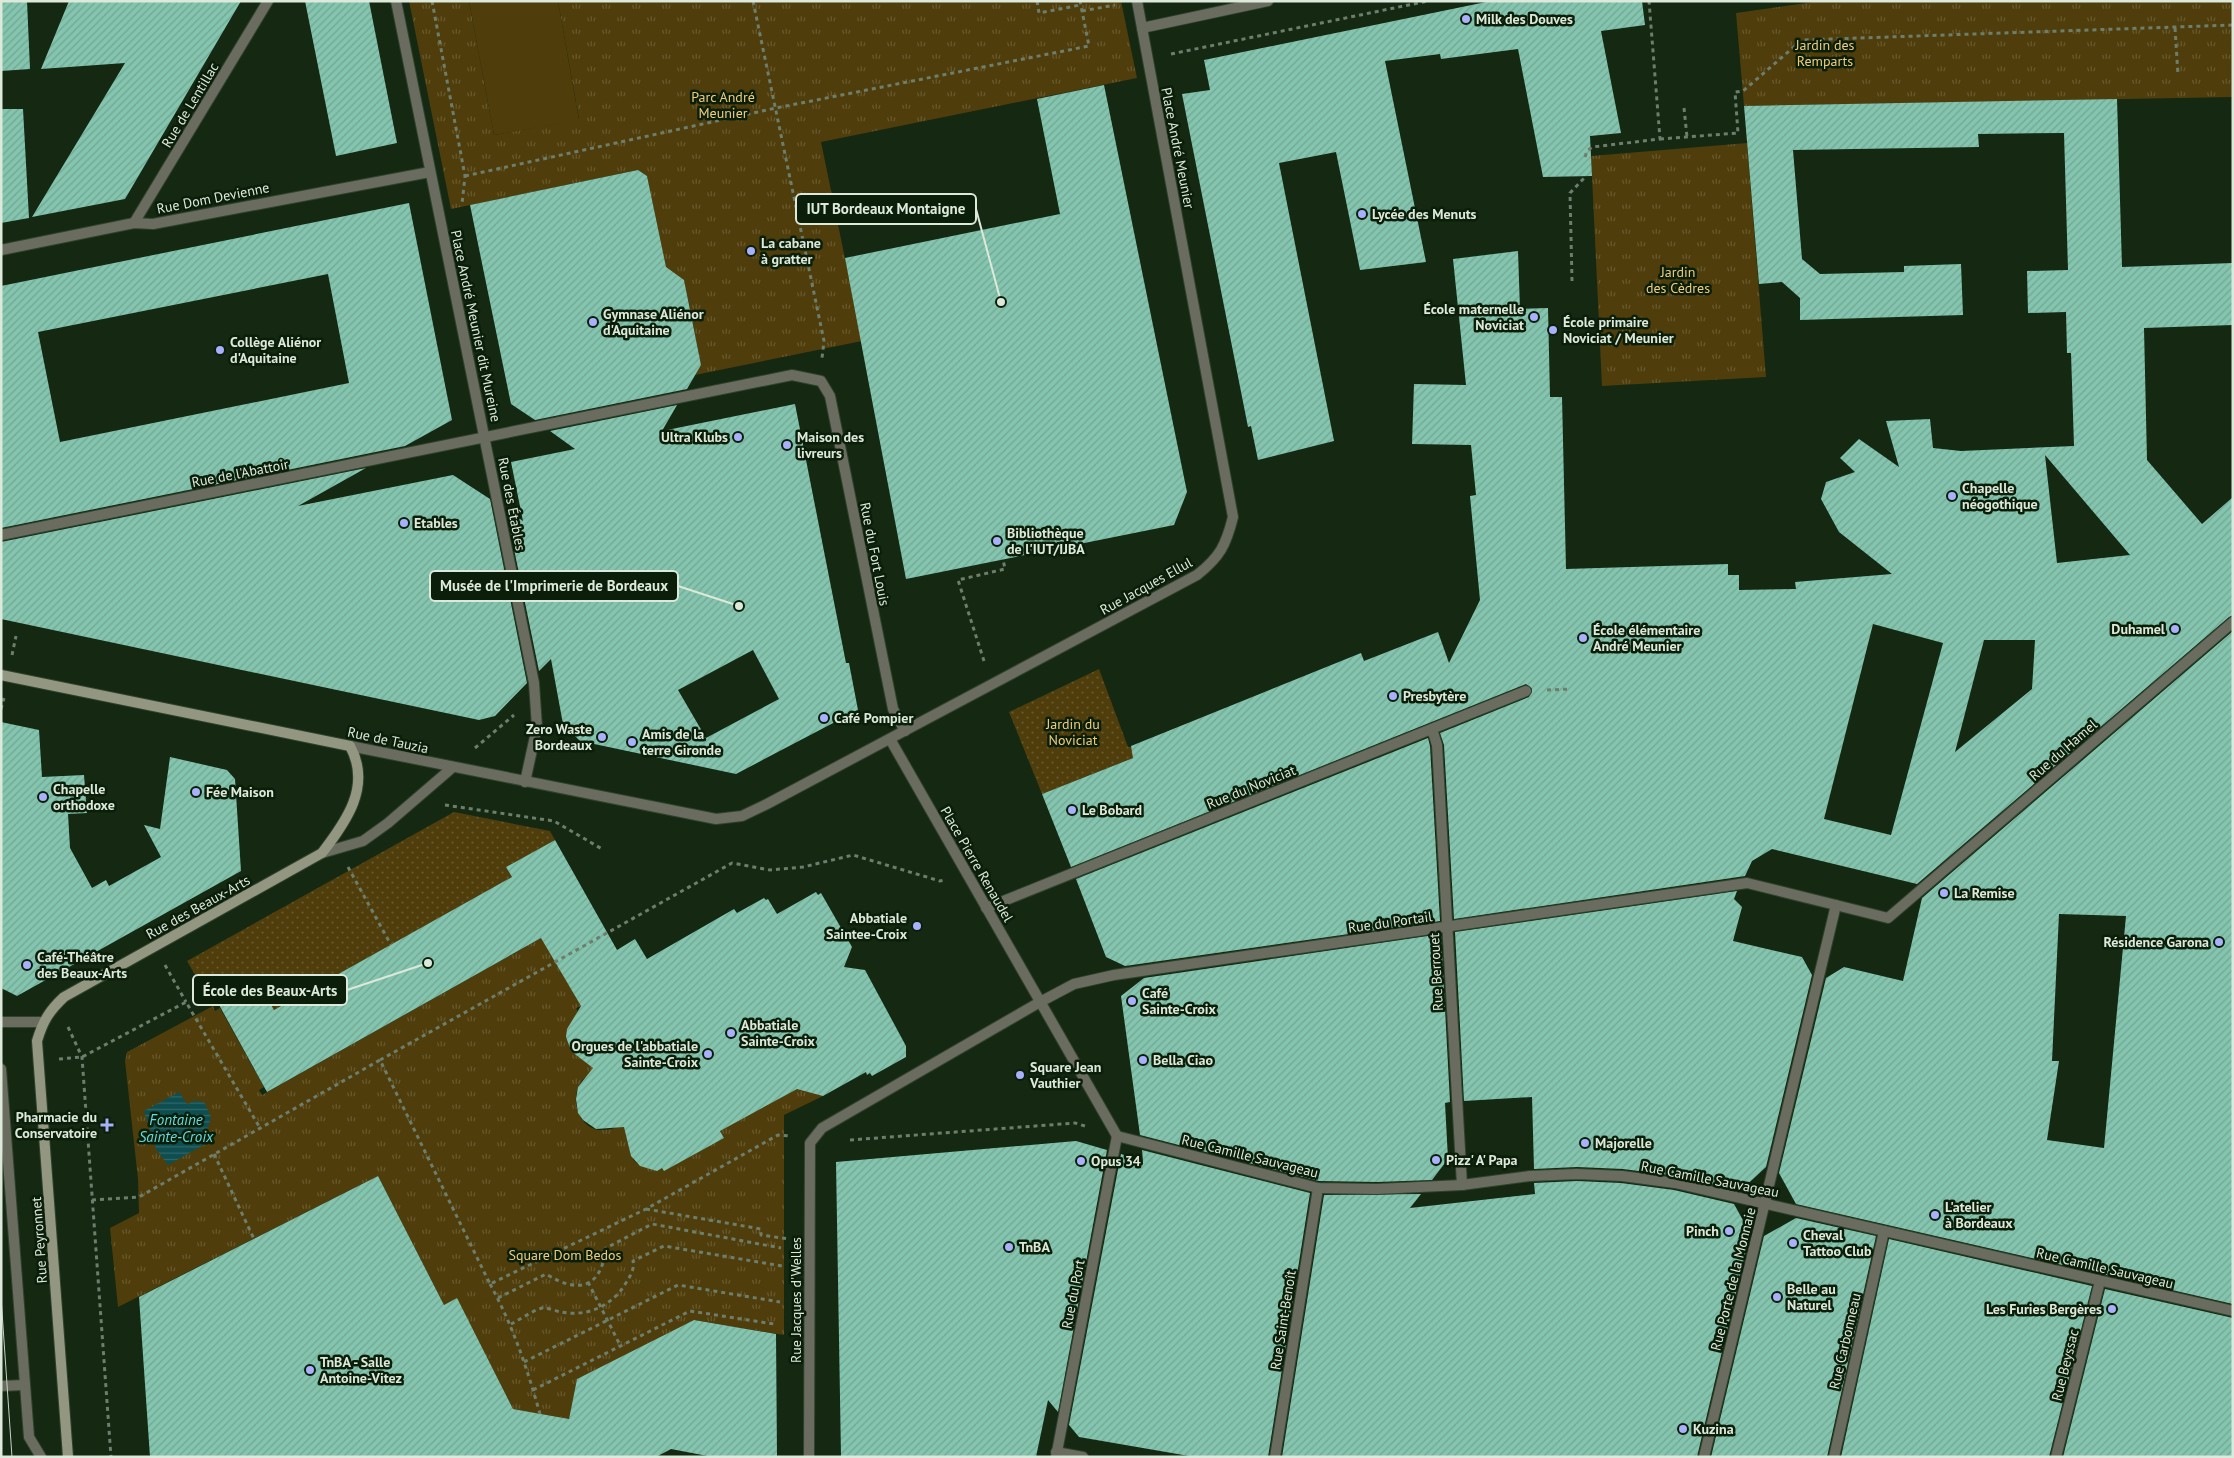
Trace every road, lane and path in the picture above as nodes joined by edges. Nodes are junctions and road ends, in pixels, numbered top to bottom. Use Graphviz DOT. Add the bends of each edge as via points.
graph roads {
  1 [pos="268,1"];
  2 [pos="396,1"];
  3 [pos="432,1"];
  4 [pos="753,1"];
  5 [pos="1037,1"];
  6 [pos="1137,1"];
  7 [pos="1268,1"];
  8 [pos="1428,1"];
  9 [pos="1649,1"];
  10 [pos="1080,3"];
  11 [pos="1122,4"];
  12 [pos="1082,12"];
  13 [pos="2233,25"];
  14 [pos="1142,28"];
  15 [pos="2176,28"];
  16 [pos="1148,59"];
  17 [pos="2178,75"];
  18 [pos="776,108"];
  19 [pos="1684,108"];
  20 [pos="1687,137"];
  21 [pos="1660,139"];
  22 [pos="1586,157"];
  23 [pos="430,172"];
  24 [pos="465,176"];
  25 [pos="1586,176"];
  26 [pos="462,206"];
  27 [pos="134,223"];
  28 [pos="1,250"];
  29 [pos="1572,281"];
  30 [pos="1193,299"];
  31 [pos="821,381"];
  32 [pos="484,438"];
  33 [pos="1,535"];
  34 [pos="1003,559"];
  35 [pos="2233,622"];
  36 [pos="984,661"];
  37 [pos="1,675"];
  38 [pos="534,683"];
  39 [pos="1526,691"];
  40 [pos="1432,729"];
  41 [pos="905,731"];
  42 [pos="890,739"];
  43 [pos="350,746"];
  44 [pos="452,767"];
  45 [pos="525,782"];
  46 [pos="422,794"];
  47 [pos="602,849"];
  48 [pos="322,853"];
  49 [pos="347,864"];
  50 [pos="964,868"];
  51 [pos="1836,905"];
  52 [pos="986,908"];
  53 [pos="1447,927"];
  54 [pos="390,945"];
  55 [pos="64,997"];
  56 [pos="1040,1002"];
  57 [pos="1,1022"];
  58 [pos="42,1022"];
  59 [pos="82,1057"];
  60 [pos="380,1060"];
  61 [pos="1,1069"];
  62 [pos="260,1128"];
  63 [pos="1117,1136"];
  64 [pos="850,1140"];
  65 [pos="810,1142"];
  66 [pos="214,1154"];
  67 [pos="1462,1185"];
  68 [pos="1318,1188"];
  69 [pos="92,1200"];
  70 [pos="1765,1203"];
  71 [pos="646,1209"];
  72 [pos="1884,1231"];
  73 [pos="254,1239"];
  74 [pos="809,1240"];
  75 [pos="781,1248"];
  76 [pos="782,1266"];
  77 [pos="2100,1281"];
  78 [pos="588,1282"];
  79 [pos="490,1284"];
  80 [pos="498,1298"];
  81 [pos="780,1302"];
  82 [pos="600,1307"];
  83 [pos="2233,1312"];
  84 [pos="607,1320"];
  85 [pos="511,1324"];
  86 [pos="774,1324"];
  87 [pos="620,1345"];
  88 [pos="524,1362"];
  89 [pos="24,1385"];
  90 [pos="1,1386"];
  91 [pos="533,1390"];
  92 [pos="540,1414"];
  93 [pos="1056,1454"];
  94 [pos="41,1457"];
  95 [pos="68,1457"];
  96 [pos="111,1457"];
  97 [pos="810,1457"];
  98 [pos="1083,1457"];
  99 [pos="1275,1457"];
  100 [pos="1704,1457"];
  101 [pos="1834,1457"];
  102 [pos="2056,1457"];
  1 -- 27 [label="street, Rue de Lentillac"];
  2 -- 23 [label="street, Place André Meunier dit Mureine"];
  3 -- 24 [label="path"];
  4 -- 18 [label="path"];
  5 -- 10 [label="path" via="1039,13"];
  6 -- 14 [label="street, Place André Meunier"];
  7 -- 14 [label="street"];
  8 -- 16 [label="path"];
  9 -- 21 [label="path"];
  10 -- 12 [label="path"];
  11 -- 12 [label="path"];
  12 -- 18 [label="path" via="1089,46"];
  13 -- 15 [label="path"];
  14 -- 16 [label="street, Place André Meunier"];
  15 -- 17 [label="path"];
  15 -- 20 [label="path" via="1802,40 1743,91 1735,92 1738,133"];
  16 -- 30 [label="street, Place André Meunier"];
  18 -- 24 [label="path"];
  18 -- 31 [label="path" via="824,341"];
  19 -- 20 [label="path"];
  20 -- 21 [label="path"];
  21 -- 22 [label="path" via="1592,147"];
  23 -- 27 [label="street, Rue Dom Devienne" via="153,224"];
  23 -- 32 [label="street, Place André Meunier dit Mureine"];
  24 -- 26 [label="path"];
  25 -- 29 [label="path" via="1570,193"];
  27 -- 28 [label="street, Rue Dom Devienne"];
  30 -- 41 [label="street, Rue Jacques Ellul" via="1233,517 1226,544 1213,562 1197,575"];
  31 -- 32 [label="street, Place André Meunier dit Mureine" via="792,375"];
  31 -- 41 [label="street, Rue du Fort Louis" via="830,396 893,709"];
  32 -- 33 [label="street, Rue de l'Abattoir"];
  32 -- 38 [label="street, Rue des Étables"];
  34 -- 36 [label="path" via="1006,569 958,580"];
  35 -- 51 [label="street, Rue du Hamel" via="1888,918"];
  37 -- 43 [label="street, Rue de Tauzia"];
  38 -- 44 [label="path" via="518,711"];
  38 -- 45 [label="street, Rue des Étables" via="537,727"];
  39 -- 40 [label="street, Rue du Noviciat"];
  40 -- 52 [label="street, Rue du Noviciat"];
  40 -- 53 [label="street, Rue Berrouet" via="1437,745"];
  41 -- 42 [label="street"];
  42 -- 45 [label="street, Rue de Tauzia" via="742,816 716,819"];
  42 -- 50 [label="street, Place Pierre Renaudel"];
  43 -- 44 [label="street, Rue de Tauzia"];
  43 -- 48 [label="street, Rue des Beaux-Arts" via="360,770 355,798 341,829"];
  44 -- 45 [label="street, Rue de Tauzia"];
  44 -- 46 [label="street, Rue des Beaux-Arts"];
  46 -- 47 [label="path" via="445,805 554,821"];
  46 -- 48 [label="street, Rue des Beaux-Arts" via="363,840"];
  48 -- 55 [label="street, Rue des Beaux-Arts"];
  49 -- 54 [label="path"];
  50 -- 52 [label="street, Place Pierre Renaudel"];
  50 -- 60 [label="path" via="940,881 853,855 802,867 770,870 732,863"];
  51 -- 53 [label="street, Rue du Portail" via="1747,883"];
  51 -- 70 [label="street, Rue Porte de la Monnaie"];
  52 -- 56 [label="street, Place Pierre Renaudel"];
  53 -- 56 [label="street, Rue du Portail" via="1114,975 1074,984"];
  53 -- 67 [label="street, Rue Berrouet"];
  55 -- 58 [label="street, Rue des Beaux-Arts"];
  55 -- 59 [label="path" via="68,1026"];
  56 -- 63 [label="street, Place Pierre Renaudel"];
  56 -- 65 [label="street" via="822,1128"];
  57 -- 58 [label="street"];
  58 -- 95 [label="street, Rue Peyronnet" via="37,1040"];
  59 -- 62 [label="path" via="186,1002"];
  59 -- 69 [label="path"];
  60 -- 62 [label="path"];
  60 -- 79 [label="path"];
  61 -- 89 [label="street"];
  62 -- 66 [label="path"];
  63 -- 64 [label="path" via="1076,1123"];
  63 -- 68 [label="street, Rue Camille Sauvageau"];
  63 -- 93 [label="street, Rue du Port"];
  65 -- 71 [label="path" via="778,1135"];
  65 -- 74 [label="street, Rue Jacques d'Welles"];
  66 -- 69 [label="path" via="139,1197"];
  66 -- 73 [label="path"];
  67 -- 68 [label="street, Rue Camille Sauvageau"];
  67 -- 70 [label="street, Rue Camille Sauvageau" via="1530,1176 1622,1176 1675,1183"];
  68 -- 99 [label="street, Rue Saint-Benoît"];
  69 -- 96 [label="path"];
  70 -- 72 [label="street, Rue Camille Sauvageau"];
  70 -- 100 [label="street, Rue Porte de la Monnaie"];
  71 -- 74 [label="path" via="761,1229 761,1235"];
  71 -- 79 [label="path"];
  72 -- 77 [label="street, Rue Camille Sauvageau"];
  72 -- 101 [label="street, Rue Carbonneau"];
  74 -- 97 [label="street, Rue Jacques d'Welles"];
  75 -- 78 [label="path" via="652,1224 606,1248 603,1269"];
  76 -- 82 [label="path" via="664,1246 633,1261 632,1272 622,1289"];
  77 -- 83 [label="street, Rue Camille Sauvageau"];
  77 -- 102 [label="street, Rue Beyssac"];
  78 -- 80 [label="path" via="580,1286 566,1285 546,1274"];
  78 -- 82 [label="path"];
  79 -- 80 [label="path"];
  80 -- 85 [label="path"];
  81 -- 84 [label="path" via="678,1286"];
  82 -- 84 [label="path"];
  82 -- 85 [label="path" via="570,1314 544,1308"];
  84 -- 87 [label="path"];
  84 -- 88 [label="path"];
  85 -- 88 [label="path"];
  86 -- 87 [label="path" via="690,1311"];
  87 -- 91 [label="path"];
  88 -- 91 [label="path"];
  89 -- 90 [label="street"];
  89 -- 94 [label="street" via="29,1437"];
  91 -- 92 [label="path"];
  93 -- 98 [label="street"];
}
